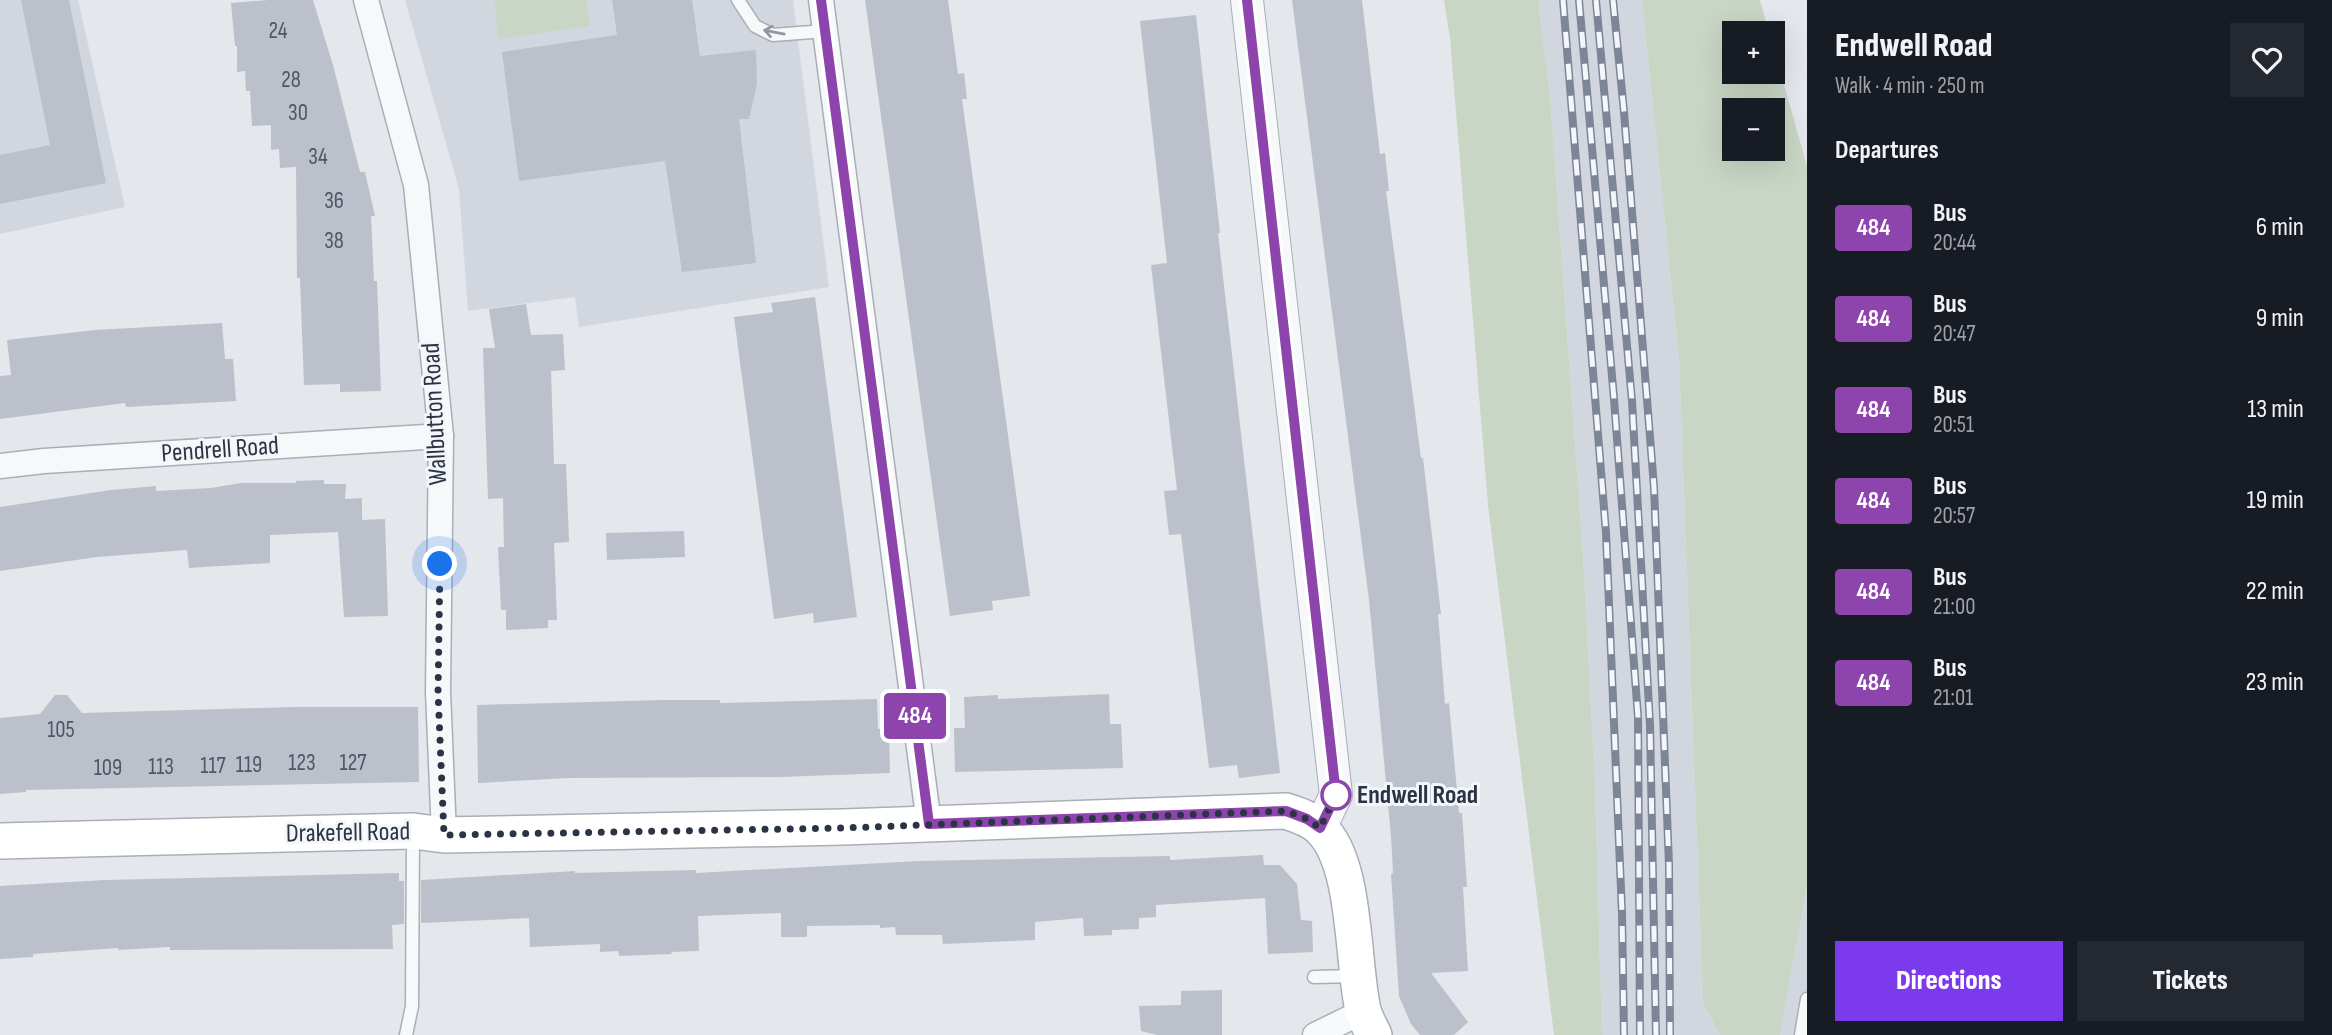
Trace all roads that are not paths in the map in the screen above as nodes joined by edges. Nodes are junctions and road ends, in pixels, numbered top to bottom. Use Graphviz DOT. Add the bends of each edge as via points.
graph roads {
  1 [pos="366,0"];
  2 [pos="738,0"];
  3 [pos="821,0"];
  4 [pos="1247,0"];
  5 [pos="825,31"];
  6 [pos="441,436"];
  7 [pos="0,466"];
  8 [pos="929,824"];
  9 [pos="1320,828"];
  10 [pos="428,833"];
  11 [pos="0,841"];
  12 [pos="1314,976"];
  13 [pos="1359,976"];
  14 [pos="1807,999"];
  15 [pos="1369,1023"];
  16 [pos="406,1035"];
  17 [pos="1315,1035"];
  18 [pos="1801,1035"];
  1 -- 6 [label="street, Wallbutton Road" via="416,185"];
  5 -- 2 [label="lane, one-way" via="774,35 755,26"];
  3 -- 5 [label="street"];
  4 -- 9 [label="street" via="1336,795"];
  5 -- 8 [label="street"];
  6 -- 7 [label="street, Pendrell Road"];
  6 -- 10 [label="street, Wallbutton Road" via="438,692"];
  8 -- 9 [label="main road, Drakefell Road" via="1286,811"];
  8 -- 10 [label="main road, Drakefell Road"];
  9 -- 13 [label="main road" via="1342,866"];
  10 -- 11 [label="main road, Drakefell Road"];
  10 -- 16 [label="lane"];
  12 -- 13 [label="lane"];
  13 -- 15 [label="main road"];
  14 -- 18 [label="lane"];
  15 -- 17 [label="street"];
}
